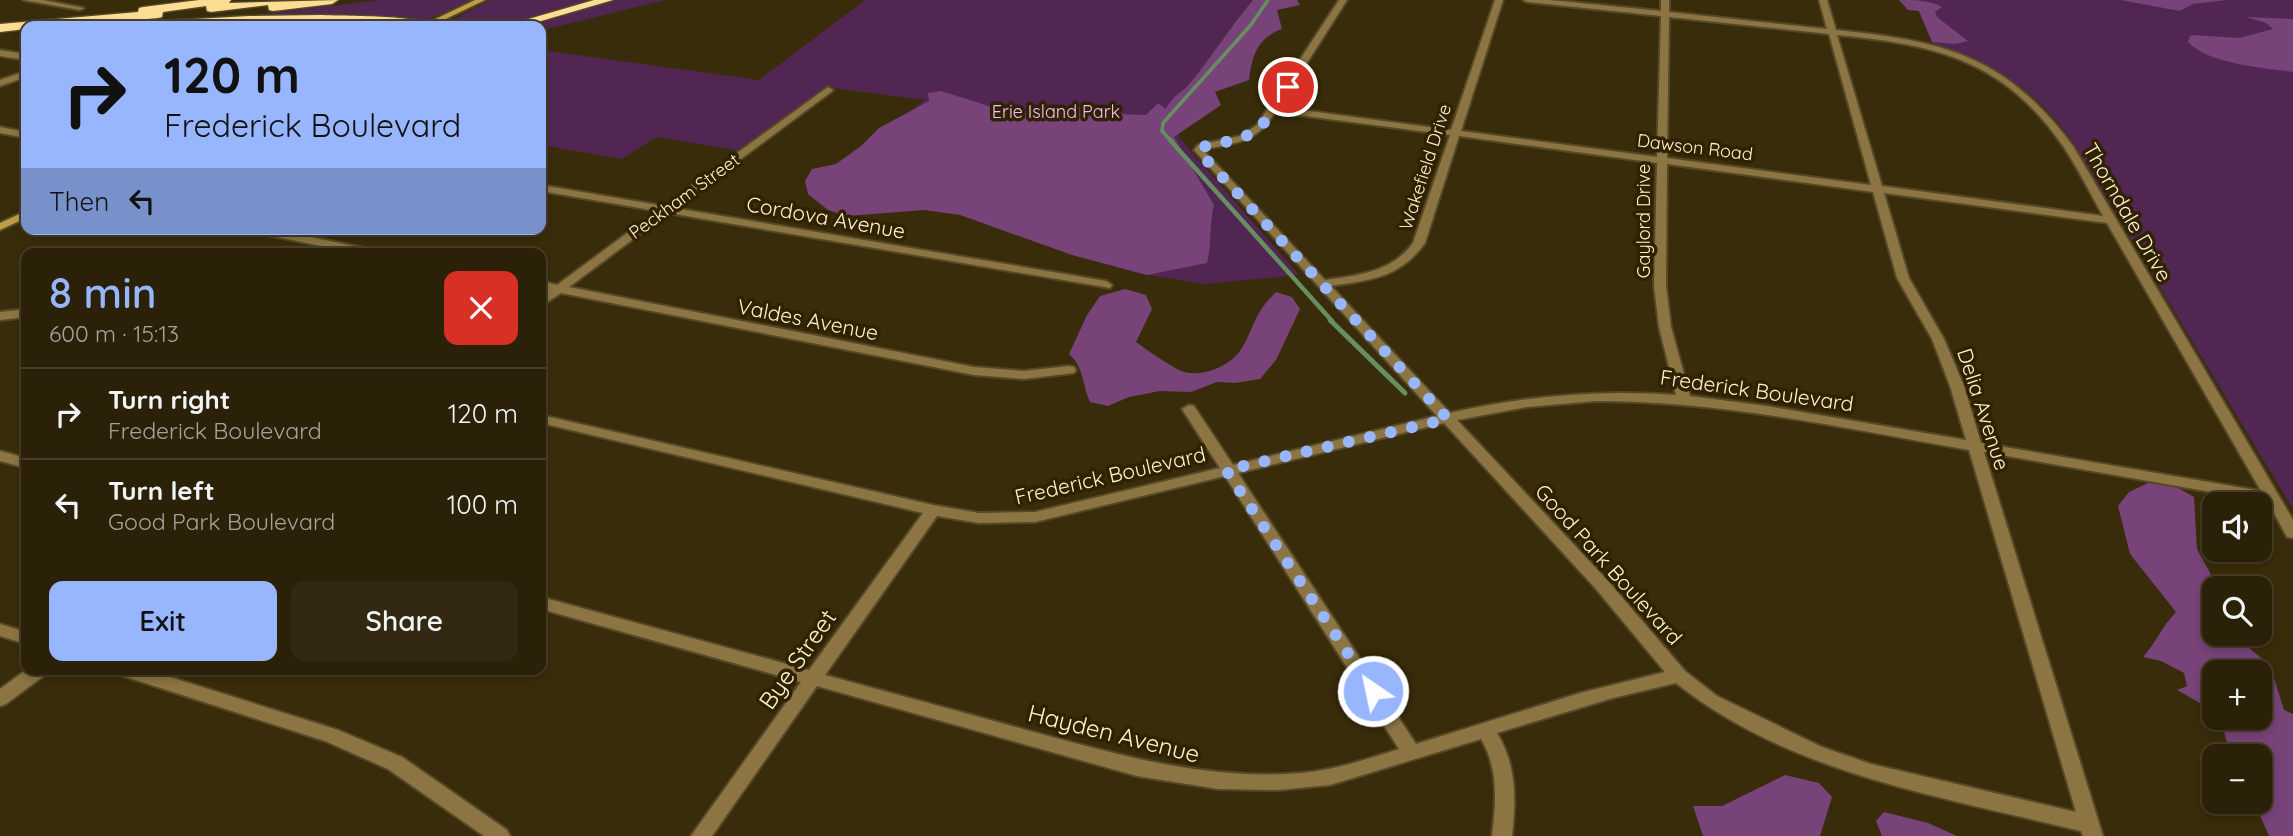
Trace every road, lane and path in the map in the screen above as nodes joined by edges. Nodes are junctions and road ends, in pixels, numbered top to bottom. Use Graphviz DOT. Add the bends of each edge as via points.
graph roads {
  1 [pos="27,0"];
  2 [pos="227,0"];
  3 [pos="286,0"];
  4 [pos="332,0"];
  5 [pos="481,0"];
  6 [pos="607,0"];
  7 [pos="1343,0"];
  8 [pos="1499,0"];
  9 [pos="1527,0"];
  10 [pos="1665,0"];
  11 [pos="1823,0"];
  12 [pos="80,8"];
  13 [pos="1665,14"];
  14 [pos="63,21"];
  15 [pos="86,21"];
  16 [pos="145,21"];
  17 [pos="204,21"];
  18 [pos="369,21"];
  19 [pos="437,21"];
  20 [pos="529,21"];
  21 [pos="21,26"];
  22 [pos="21,27"];
  23 [pos="0,29"];
  24 [pos="1833,32"];
  25 [pos="21,36"];
  26 [pos="0,38"];
  27 [pos="0,53"];
  28 [pos="21,56"];
  29 [pos="21,76"];
  30 [pos="0,83"];
  31 [pos="828,90"];
  32 [pos="1275,109"];
  33 [pos="0,130"];
  34 [pos="1455,133"];
  35 [pos="21,134"];
  36 [pos="1661,160"];
  37 [pos="546,189"];
  38 [pos="1876,189"];
  39 [pos="666,209"];
  40 [pos="21,216"];
  41 [pos="2110,220"];
  42 [pos="0,227"];
  43 [pos="283,235"];
  44 [pos="349,248"];
  45 [pos="1324,284"];
  46 [pos="1106,285"];
  47 [pos="546,286"];
  48 [pos="559,289"];
  49 [pos="546,298"];
  50 [pos="21,314"];
  51 [pos="0,316"];
  52 [pos="1069,370"];
  53 [pos="1684,398"];
  54 [pos="1189,409"];
  55 [pos="1448,419"];
  56 [pos="546,420"];
  57 [pos="1975,446"];
  58 [pos="0,456"];
  59 [pos="21,462"];
  60 [pos="1226,470"];
  61 [pos="2237,492"];
  62 [pos="2268,492"];
  63 [pos="2272,500"];
  64 [pos="933,510"];
  65 [pos="2293,533"];
  66 [pos="546,604"];
  67 [pos="0,630"];
  68 [pos="21,636"];
  69 [pos="32,675"];
  70 [pos="141,675"];
  71 [pos="1678,676"];
  72 [pos="814,678"];
  73 [pos="0,699"];
  74 [pos="1486,731"];
  75 [pos="1412,753"];
  76 [pos="2091,830"];
  77 [pos="499,836"];
  78 [pos="701,836"];
  79 [pos="1502,836"];
  1 -- 12 [label="street"];
  2 -- 14 [label="highway"];
  3 -- 15 [label="highway"];
  4 -- 16 [label="highway"];
  5 -- 19 [label="main road"];
  6 -- 20 [label="highway"];
  7 -- 32 [label="street"];
  8 -- 34 [label="street, Wakefield Drive"];
  9 -- 13 [label="street, Thorndale Drive"];
  10 -- 13 [label="street, Gaylord Drive"];
  11 -- 24 [label="street, Delia Avenue"];
  13 -- 24 [label="street, Thorndale Drive"];
  13 -- 36 [label="street, Gaylord Drive"];
  17 -- 18 [label="highway"];
  21 -- 23 [label="highway"];
  22 -- 23 [label="highway"];
  24 -- 38 [label="street, Delia Avenue"];
  24 -- 41 [label="street, Thorndale Drive" via="1933,47 1999,74 2053,125"];
  25 -- 26 [label="highway"];
  27 -- 28 [label="street"];
  29 -- 30 [label="street"];
  31 -- 39 [label="street, Peckham Street"];
  32 -- 34 [label="street, Dawson Road"];
  32 -- 45 [label="street, Good Park Boulevard" via="1253,133 1199,150"];
  33 -- 35 [label="street"];
  34 -- 36 [label="street, Dawson Road"];
  34 -- 45 [label="street, Wakefield Drive" via="1412,254 1388,271"];
  36 -- 38 [label="street, Dawson Road"];
  36 -- 53 [label="street, Gaylord Drive" via="1660,286 1665,327"];
  37 -- 39 [label="street, Cordova Avenue"];
  38 -- 41 [label="street, Dawson Road"];
  38 -- 57 [label="street, Delia Avenue" via="1903,278 1945,354"];
  39 -- 46 [label="street, Cordova Avenue"];
  39 -- 48 [label="street, Peckham Street"];
  40 -- 42 [label="main road"];
  41 -- 62 [label="street, Thorndale Drive"];
  43 -- 44 [label="street"];
  45 -- 55 [label="street, Good Park Boulevard"];
  47 -- 48 [label="street, Valdes Avenue"];
  48 -- 49 [label="street, Peckham Street"];
  48 -- 52 [label="street, Valdes Avenue" via="974,371 1024,375"];
  50 -- 51 [label="street"];
  53 -- 55 [label="street, Frederick Boulevard" via="1570,397"];
  53 -- 57 [label="street, Frederick Boulevard"];
  54 -- 60 [label="street"];
  55 -- 60 [label="street, Frederick Boulevard"];
  55 -- 71 [label="street, Good Park Boulevard" via="1610,594"];
  56 -- 64 [label="street, Frederick Boulevard"];
  57 -- 61 [label="street, Frederick Boulevard"];
  57 -- 76 [label="street, Delia Avenue"];
  58 -- 59 [label="street"];
  60 -- 64 [label="street, Frederick Boulevard" via="1035,517 979,518"];
  60 -- 75 [label="street"];
  63 -- 65 [label="street, Thorndale Drive"];
  64 -- 72 [label="street, Bye Street"];
  66 -- 72 [label="street, Hayden Avenue"];
  67 -- 68 [label="street"];
  69 -- 73 [label="street"];
  70 -- 77 [label="street" via="331,736 395,763"];
  71 -- 74 [label="street, Hayden Avenue" via="1644,682"];
  71 -- 76 [label="street, Good Park Boulevard" via="1711,701 1815,753"];
  72 -- 75 [label="street, Hayden Avenue" via="1137,768 1207,781 1301,781 1339,776"];
  72 -- 78 [label="street, Bye Street"];
  74 -- 75 [label="street, Hayden Avenue"];
  74 -- 79 [label="street" via="1504,766 1507,790"];
}
